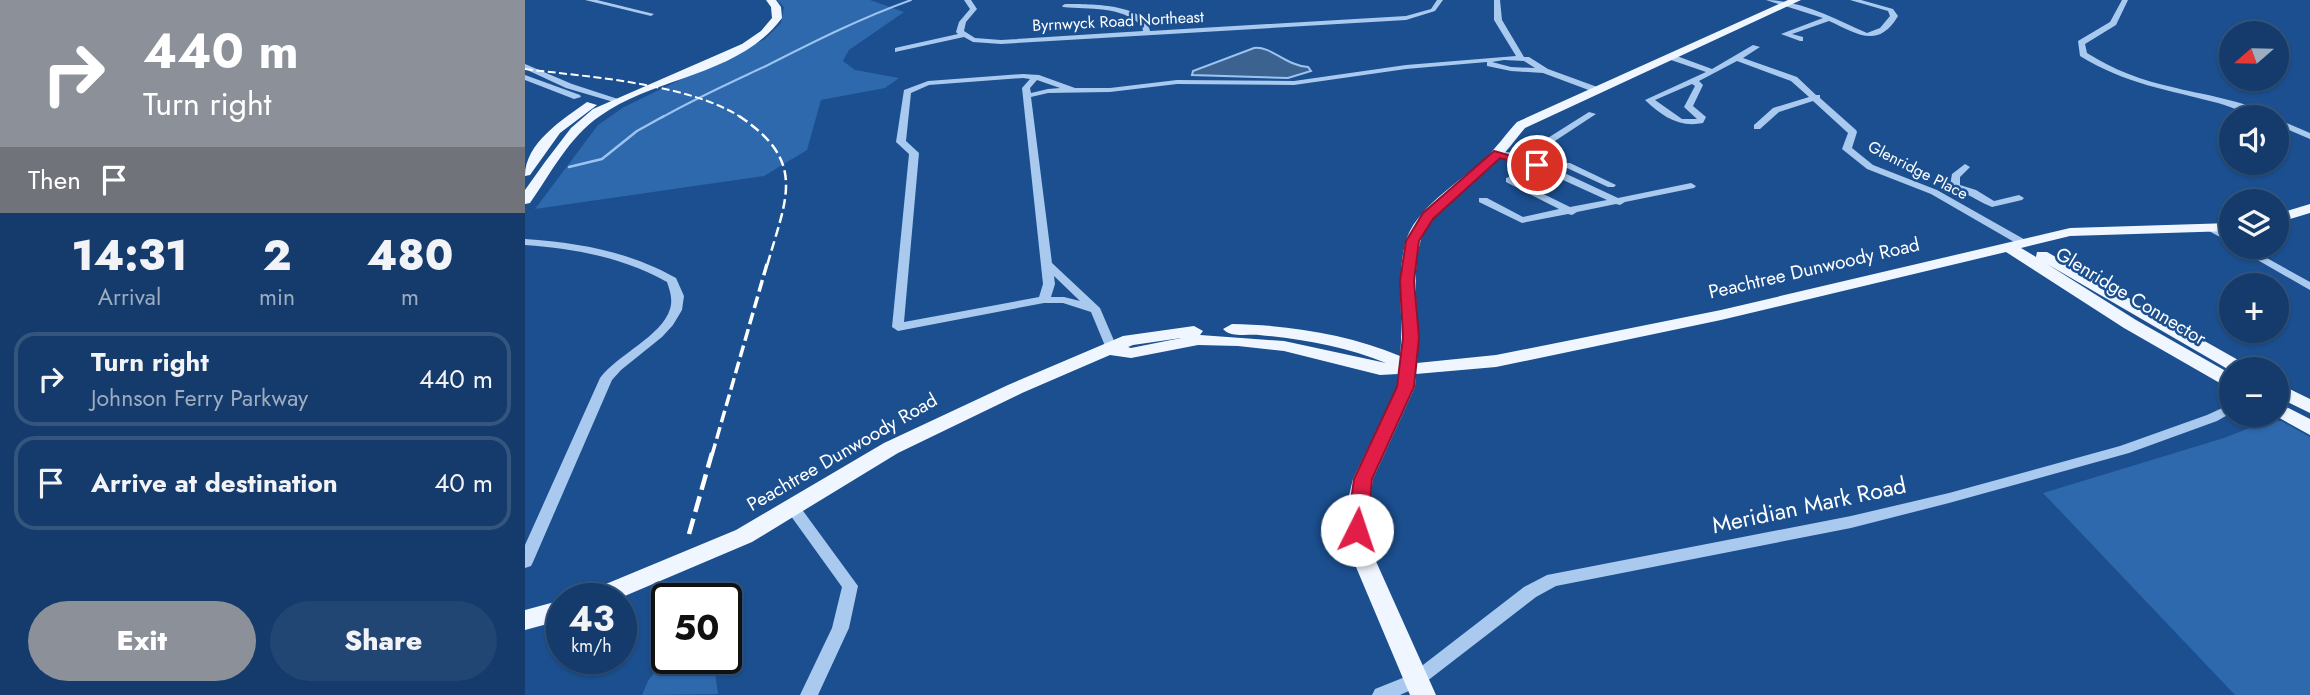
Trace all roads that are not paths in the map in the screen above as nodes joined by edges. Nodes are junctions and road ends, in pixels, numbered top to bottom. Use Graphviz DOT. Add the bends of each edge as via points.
graph roads {
  1 [pos="588,0"];
  2 [pos="967,0"];
  3 [pos="1440,0"];
  4 [pos="1497,0"];
  5 [pos="1769,0"];
  6 [pos="1853,0"];
  7 [pos="2125,0"];
  8 [pos="765,2"];
  9 [pos="1792,2"];
  10 [pos="1065,6"];
  11 [pos="651,14"];
  12 [pos="1829,18"];
  13 [pos="1147,33"];
  14 [pos="964,35"];
  15 [pos="1800,39"];
  16 [pos="1509,42"];
  17 [pos="1756,47"];
  18 [pos="898,50"];
  19 [pos="1520,57"];
  20 [pos="1671,57"];
  21 [pos="1736,58"];
  22 [pos="1502,61"];
  23 [pos="525,66"];
  24 [pos="1545,71"];
  25 [pos="1713,72"];
  26 [pos="525,77"];
  27 [pos="1037,77"];
  28 [pos="1693,81"];
  29 [pos="1597,90"];
  30 [pos="1075,91"];
  31 [pos="1027,96"];
  32 [pos="1818,97"];
  33 [pos="607,100"];
  34 [pos="2236,105"];
  35 [pos="1592,114"];
  36 [pos="1757,127"];
  37 [pos="2289,127"];
  38 [pos="2310,136"];
  39 [pos="559,153"];
  40 [pos="1498,153"];
  41 [pos="531,157"];
  42 [pos="1522,158"];
  43 [pos="1965,167"];
  44 [pos="1552,171"];
  45 [pos="525,172"];
  46 [pos="1509,180"];
  47 [pos="1611,185"];
  48 [pos="1691,186"];
  49 [pos="1955,187"];
  50 [pos="1934,192"];
  51 [pos="2019,198"];
  52 [pos="525,200"];
  53 [pos="1483,200"];
  54 [pos="1620,202"];
  55 [pos="2310,208"];
  56 [pos="1572,212"];
  57 [pos="2289,215"];
  58 [pos="2219,228"];
  59 [pos="2213,229"];
  60 [pos="2219,233"];
  61 [pos="2012,241"];
  62 [pos="525,242"];
  63 [pos="548,244"];
  64 [pos="525,248"];
  65 [pos="2261,259"];
  66 [pos="1047,264"];
  67 [pos="2310,287"];
  68 [pos="1044,300"];
  69 [pos="1096,310"];
  70 [pos="1112,350"];
  71 [pos="2220,357"];
  72 [pos="1409,366"];
  73 [pos="2219,375"];
  74 [pos="2289,396"];
  75 [pos="2310,407"];
  76 [pos="2219,414"];
  77 [pos="2289,415"];
  78 [pos="2310,428"];
  79 [pos="793,508"];
  80 [pos="525,562"];
  81 [pos="633,583"];
  82 [pos="546,614"];
  83 [pos="525,620"];
  84 [pos="1420,687"];
  85 [pos="809,695"];
  86 [pos="1381,695"];
  1 -- 11 [label="street"];
  2 -- 14 [label="street" via="974,9 960,28"];
  3 -- 13 [label="street, Byrnwyck Road Northeast" via="1433,10 1406,18"];
  4 -- 16 [label="street" via="1498,20"];
  5 -- 9 [label="street"];
  6 -- 12 [label="street" via="1891,10 1894,16 1886,28 1865,35"];
  7 -- 34 [label="street" via="2113,23 2081,43 2083,54 2126,76"];
  8 -- 33 [label="main road" via="763,22 743,40"];
  9 -- 12 [label="street"];
  9 -- 20 [label="main road"];
  10 -- 13 [label="street" via="1135,16 1146,25"];
  12 -- 15 [label="street" via="1785,34"];
  13 -- 14 [label="street, Byrnwyck Road Northeast" via="1001,42"];
  14 -- 18 [label="street"];
  16 -- 19 [label="street"];
  16 -- 22 [label="street" via="1510,52"];
  17 -- 21 [label="street"];
  19 -- 22 [label="street"];
  19 -- 24 [label="street"];
  20 -- 25 [label="street"];
  20 -- 29 [label="main road"];
  21 -- 25 [label="street"];
  21 -- 32 [label="street, Glenridge Place" via="1794,79"];
  22 -- 24 [label="street"];
  22 -- 30 [label="street" via="1293,83 1177,82"];
  23 -- 33 [label="street"];
  24 -- 29 [label="street"];
  25 -- 28 [label="street"];
  26 -- 33 [label="street" via="571,96"];
  27 -- 30 [label="street"];
  27 -- 31 [label="street" via="1026,88"];
  27 -- 68 [label="street" via="945,81 922,84 907,92 901,142 914,153 898,327"];
  28 -- 28 [label="street" via="1672,88 1649,100 1683,123 1704,120 1688,107 1699,85"];
  29 -- 40 [label="main road" via="1521,125"];
  30 -- 31 [label="street"];
  31 -- 66 [label="street"];
  32 -- 36 [label="street" via="1776,110"];
  32 -- 50 [label="street, Glenridge Place" via="1853,132 1847,149 1870,167"];
  33 -- 39 [label="main road"];
  33 -- 41 [label="main road" via="562,125"];
  35 -- 42 [label="street"];
  37 -- 38 [label="street"];
  39 -- 41 [label="main road"];
  39 -- 52 [label="main road"];
  40 -- 42 [label="street"];
  40 -- 72 [label="main road" via="1428,216 1413,241 1407,281"];
  41 -- 45 [label="main road"];
  42 -- 44 [label="street"];
  43 -- 49 [label="street" via="1955,176"];
  44 -- 47 [label="street" via="1567,165"];
  44 -- 54 [label="street"];
  46 -- 56 [label="street"];
  48 -- 54 [label="street"];
  49 -- 50 [label="street"];
  49 -- 51 [label="street" via="1992,204"];
  50 -- 61 [label="street, Glenridge Place"];
  53 -- 56 [label="street" via="1522,220"];
  54 -- 56 [label="street"];
  55 -- 57 [label="main road"];
  58 -- 59 [label="main road, Peachtree Dunwoody Road"];
  59 -- 60 [label="street"];
  59 -- 61 [label="main road, Peachtree Dunwoody Road" via="2070,232"];
  61 -- 71 [label="main road, Glenridge Connector"];
  61 -- 72 [label="main road, Peachtree Dunwoody Road" via="1721,315 1496,361 1436,368"];
  61 -- 73 [label="main road, Glenridge Connector" via="2130,324"];
  62 -- 63 [label="street"];
  63 -- 64 [label="street"];
  63 -- 80 [label="street" via="631,259 672,280 679,300 666,327 606,378"];
  65 -- 67 [label="street"];
  66 -- 68 [label="street" via="1049,284"];
  66 -- 69 [label="street"];
  68 -- 69 [label="street" via="1064,300"];
  69 -- 70 [label="street"];
  70 -- 72 [label="main road, Peachtree Dunwoody Road" via="1132,353 1227,340 1284,346 1380,369"];
  70 -- 79 [label="main road, Peachtree Dunwoody Road" via="941,422"];
  72 -- 84 [label="main road" via="1406,387 1363,479 1357,530 1359,548"];
  74 -- 75 [label="main road"];
  76 -- 84 [label="street, Meridian Mark Road" via="2124,450 1949,498 1851,522 1553,580 1530,592"];
  77 -- 78 [label="main road"];
  79 -- 81 [label="main road, Peachtree Dunwoody Road" via="744,536"];
  79 -- 85 [label="street" via="850,586 840,628"];
  82 -- 83 [label="main road"];
  84 -- 86 [label="street"];
}
